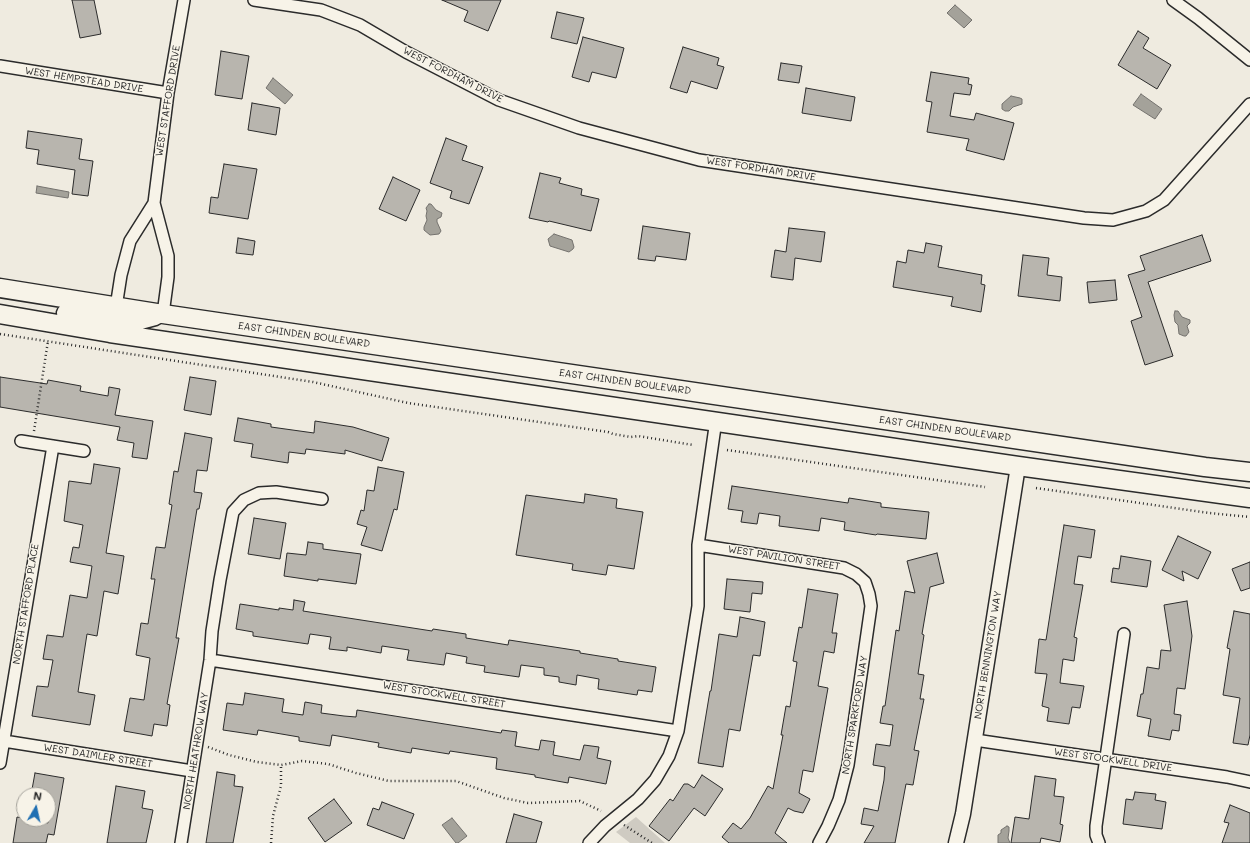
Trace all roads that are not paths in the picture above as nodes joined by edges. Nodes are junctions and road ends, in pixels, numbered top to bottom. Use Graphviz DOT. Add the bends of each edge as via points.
graph roads {
  1 [pos="184,0"];
  2 [pos="254,0"];
  3 [pos="1173,0"];
  4 [pos="1250,60"];
  5 [pos="0,66"];
  6 [pos="168,93"];
  7 [pos="1250,104"];
  8 [pos="154,203"];
  9 [pos="0,288"];
  10 [pos="0,302"];
  11 [pos="116,307"];
  12 [pos="0,314"];
  13 [pos="163,314"];
  14 [pos="716,420"];
  15 [pos="1000,437"];
  16 [pos="21,441"];
  17 [pos="53,446"];
  18 [pos="84,451"];
  19 [pos="1018,466"];
  20 [pos="1250,472"];
  21 [pos="1250,498"];
  22 [pos="322,499"];
  23 [pos="698,545"];
  24 [pos="865,582"];
  25 [pos="1124,634"];
  26 [pos="210,660"];
  27 [pos="678,731"];
  28 [pos="975,740"];
  29 [pos="4,741"];
  30 [pos="1106,759"];
  31 [pos="0,763"];
  32 [pos="192,771"];
  33 [pos="1250,782"];
  34 [pos="181,843"];
  35 [pos="589,843"];
  36 [pos="819,843"];
  37 [pos="956,843"];
  38 [pos="1099,843"];
  1 -- 6 [label="street, WEST STAFFORD DRIVE"];
  2 -- 7 [label="street, WEST FORDHAM DRIVE" via="321,10 360,25 499,100 579,128 699,160 1084,218 1113,220 1146,211 1164,200"];
  3 -- 4 [label="street"];
  5 -- 6 [label="street, WEST HEMPSTEAD DRIVE"];
  6 -- 8 [label="street, WEST STAFFORD DRIVE"];
  8 -- 11 [label="street, WEST STAFFORD DRIVE" via="130,241"];
  8 -- 13 [label="street, WEST STAFFORD DRIVE" via="168,256"];
  9 -- 11 [label="main road, EAST CHINDEN BOULEVARD"];
  10 -- 13 [label="main road" via="129,323"];
  11 -- 13 [label="main road, EAST CHINDEN BOULEVARD"];
  12 -- 14 [label="main road"];
  13 -- 15 [label="main road, EAST CHINDEN BOULEVARD"];
  14 -- 15 [label="main road" via="751,412 948,440"];
  14 -- 19 [label="main road"];
  14 -- 23 [label="street"];
  15 -- 20 [label="main road, EAST CHINDEN BOULEVARD"];
  16 -- 17 [label="street"];
  17 -- 18 [label="street"];
  17 -- 29 [label="street, NORTH STAFFORD PLACE"];
  19 -- 21 [label="main road"];
  19 -- 28 [label="street, NORTH BENNINGTON WAY"];
  22 -- 26 [label="street, NORTH HEATHROW WAY" via="276,492 259,493 244,500 234,512 220,580"];
  23 -- 24 [label="street, WEST PAVILION STREET" via="844,568"];
  23 -- 27 [label="street" via="698,606"];
  24 -- 36 [label="street, NORTH SPARKFORD WAY" via="871,606 848,765 839,800"];
  25 -- 30 [label="street"];
  26 -- 27 [label="street, WEST STOCKWELL STREET"];
  26 -- 32 [label="street, NORTH HEATHROW WAY"];
  27 -- 35 [label="street" via="669,756 655,780 638,799"];
  28 -- 30 [label="street, WEST STOCKWELL DRIVE"];
  28 -- 37 [label="street, NORTH BENNINGTON WAY"];
  29 -- 31 [label="street, NORTH STAFFORD PLACE"];
  29 -- 32 [label="street, WEST DAIMLER STREET"];
  30 -- 33 [label="street, WEST STOCKWELL DRIVE"];
  30 -- 38 [label="street" via="1096,826"];
  32 -- 34 [label="street, NORTH HEATHROW WAY"];
}
